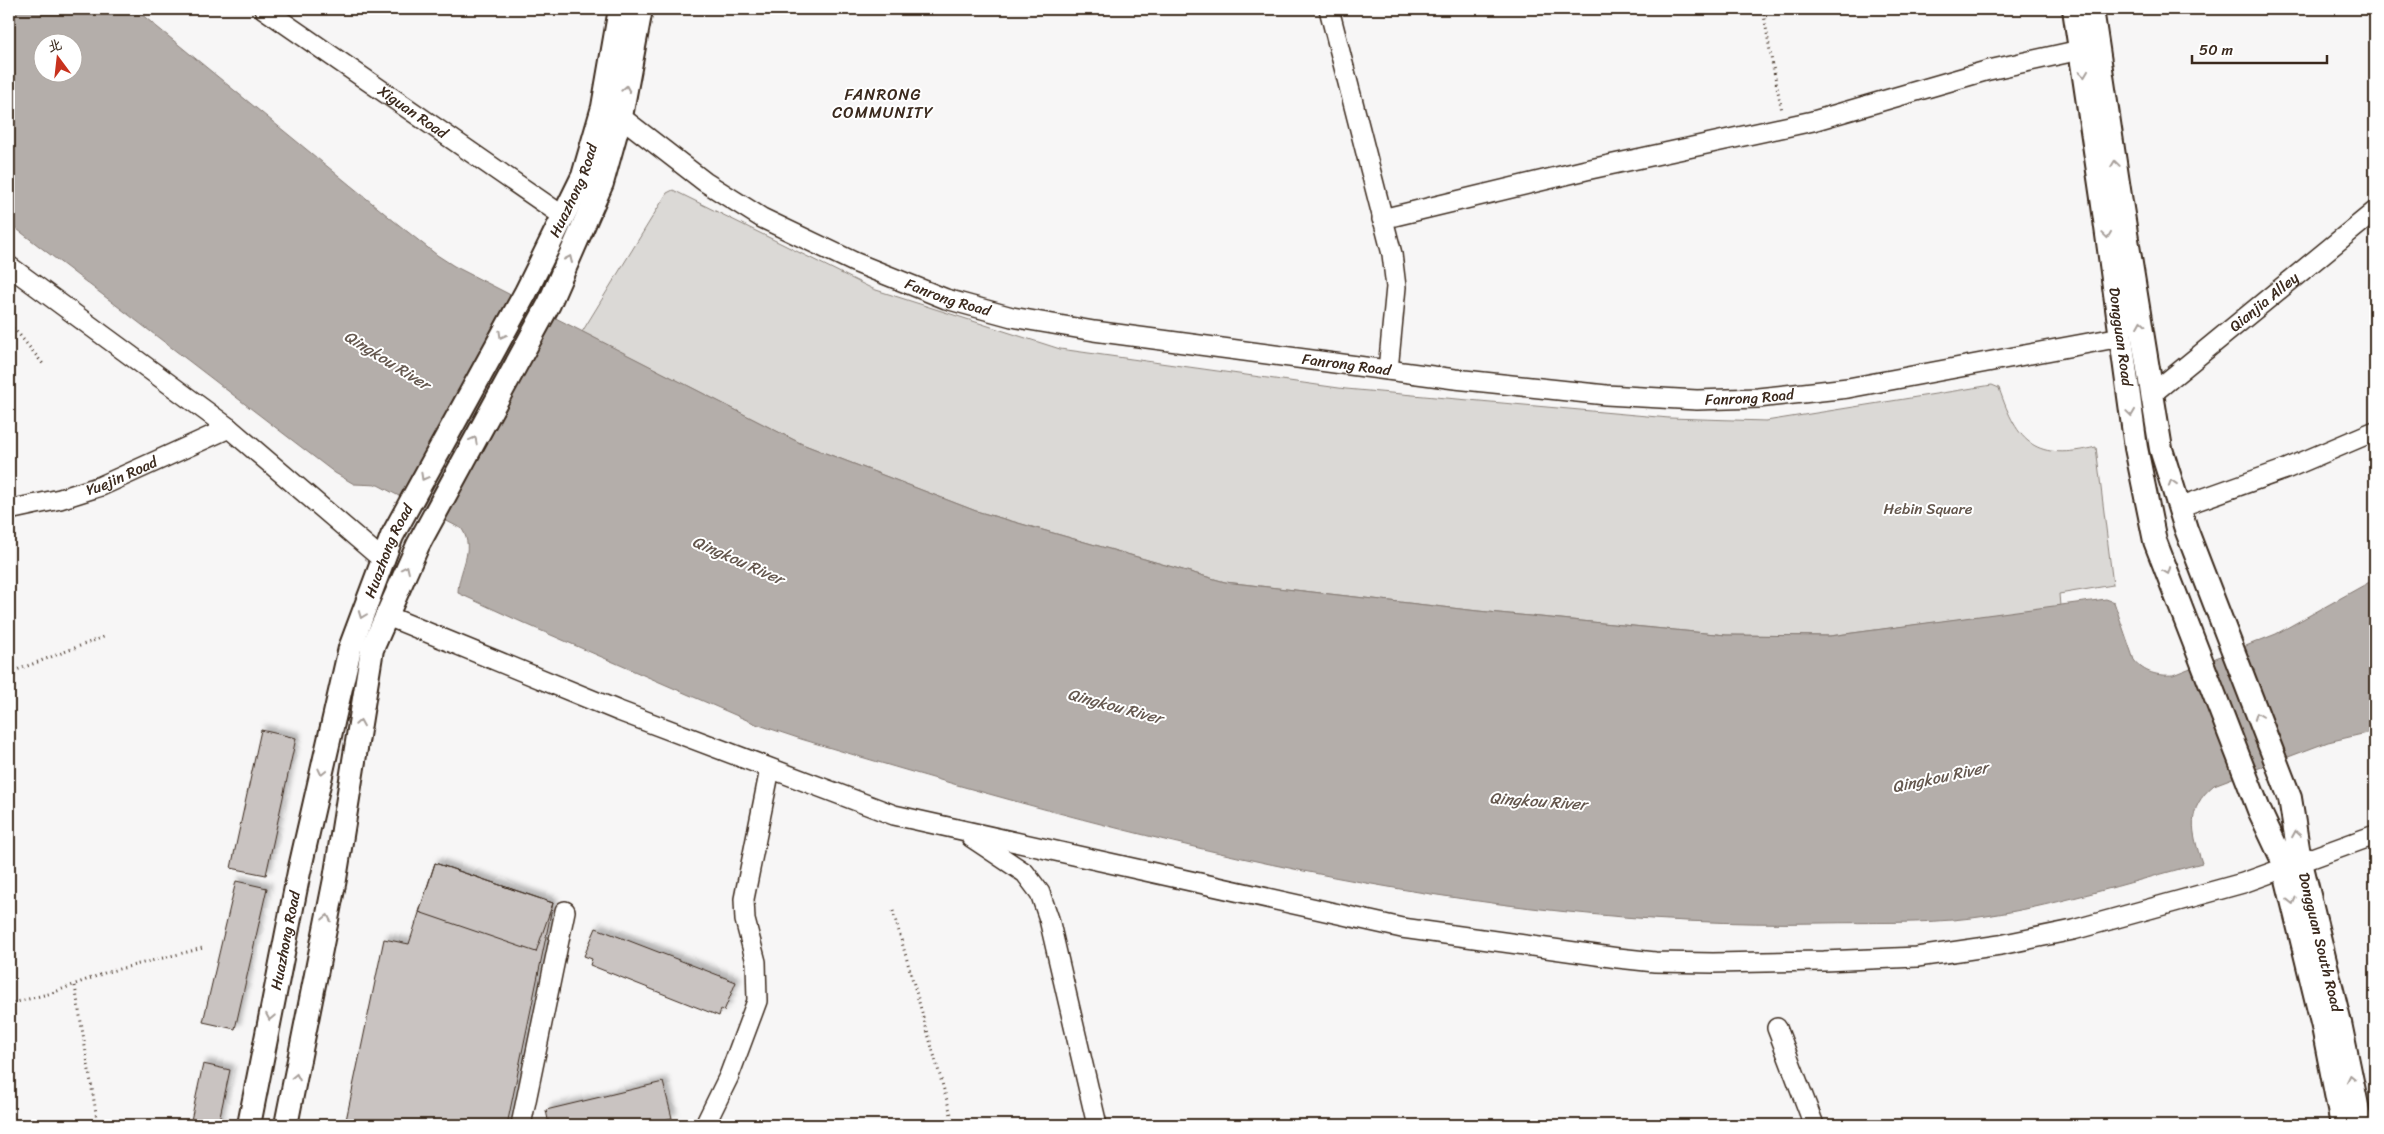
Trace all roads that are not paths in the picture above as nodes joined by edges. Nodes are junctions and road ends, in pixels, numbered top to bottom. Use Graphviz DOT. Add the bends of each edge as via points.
graph roads {
  1 [pos="264,9"];
  2 [pos="620,9"];
  3 [pos="641,9"];
  4 [pos="1329,9"];
  5 [pos="2074,9"];
  6 [pos="2092,9"];
  7 [pos="2080,50"];
  8 [pos="621,117"];
  9 [pos="2375,211"];
  10 [pos="563,216"];
  11 [pos="1382,219"];
  12 [pos="9,266"];
  13 [pos="2121,337"];
  14 [pos="1388,370"];
  15 [pos="2152,394"];
  16 [pos="228,428"];
  17 [pos="2375,431"];
  18 [pos="2179,507"];
  19 [pos="9,510"];
  20 [pos="383,560"];
  21 [pos="385,615"];
  22 [pos="2230,644"];
  23 [pos="770,769"];
  24 [pos="2245,774"];
  25 [pos="959,830"];
  26 [pos="2375,835"];
  27 [pos="2293,865"];
  28 [pos="566,911"];
  29 [pos="1777,1028"];
  30 [pos="249,1125"];
  31 [pos="286,1125"];
  32 [pos="521,1125"];
  33 [pos="705,1125"];
  34 [pos="1097,1125"];
  35 [pos="1814,1125"];
  36 [pos="2342,1125"];
  37 [pos="2361,1125"];
  1 -- 10 [label="street, Xiguan Road"];
  2 -- 10 [label="main road, Huazhong Road" via="603,107 583,176"];
  8 -- 3 [label="main road, Huazhong Road, one-way"];
  4 -- 11 [label="street"];
  5 -- 7 [label="main road, Dongguan Road"];
  15 -- 6 [label="main road, Dongguan Road, one-way"];
  7 -- 11 [label="street" via="1989,70 1813,121 1586,170"];
  7 -- 13 [label="main road, Dongguan Road, one-way"];
  8 -- 14 [label="street, Fanrong Road" via="706,182 762,218 854,262 946,299 1012,317 1094,331"];
  21 -- 8 [label="main road, Huazhong Road, one-way" via="418,545 549,304 602,183"];
  9 -- 15 [label="street, Qianjia Alley"];
  10 -- 20 [label="main road, Huazhong Road, one-way" via="526,292 392,536"];
  11 -- 14 [label="street" via="1392,254 1396,287"];
  12 -- 16 [label="street"];
  13 -- 14 [label="street, Fanrong Road" via="1848,388 1758,398 1658,399"];
  13 -- 24 [label="main road, Dongguan Road, one-way" via="2136,448 2155,541"];
  18 -- 15 [label="main road, Dongguan Road, one-way" via="2161,449"];
  16 -- 19 [label="street, Yuejin Road" via="101,486"];
  16 -- 20 [label="street"];
  17 -- 18 [label="street" via="2286,469"];
  18 -- 22 [label="main road, Dongguan Road"];
  20 -- 30 [label="main road, Huazhong Road, one-way" via="350,648 299,872"];
  21 -- 23 [label="street"];
  31 -- 21 [label="main road, Huazhong Road, one-way" via="335,879 372,649"];
  27 -- 22 [label="main road, Dongguan South Road, one-way" via="2290,798"];
  23 -- 25 [label="street" via="875,809"];
  23 -- 33 [label="street" via="744,899 745,920 756,962 757,1001 729,1076"];
  24 -- 27 [label="main road, Dongguan South Road"];
  25 -- 27 [label="street" via="1394,927 1655,962 1824,961 1949,953 2073,930 2224,888"];
  25 -- 34 [label="street" via="1025,873 1040,893 1049,919"];
  26 -- 27 [label="street"];
  27 -- 36 [label="main road, Dongguan South Road, one-way"];
  37 -- 27 [label="main road, Dongguan South Road, one-way" via="2340,1023"];
  28 -- 32 [label="street"];
  29 -- 35 [label="street"];
}
